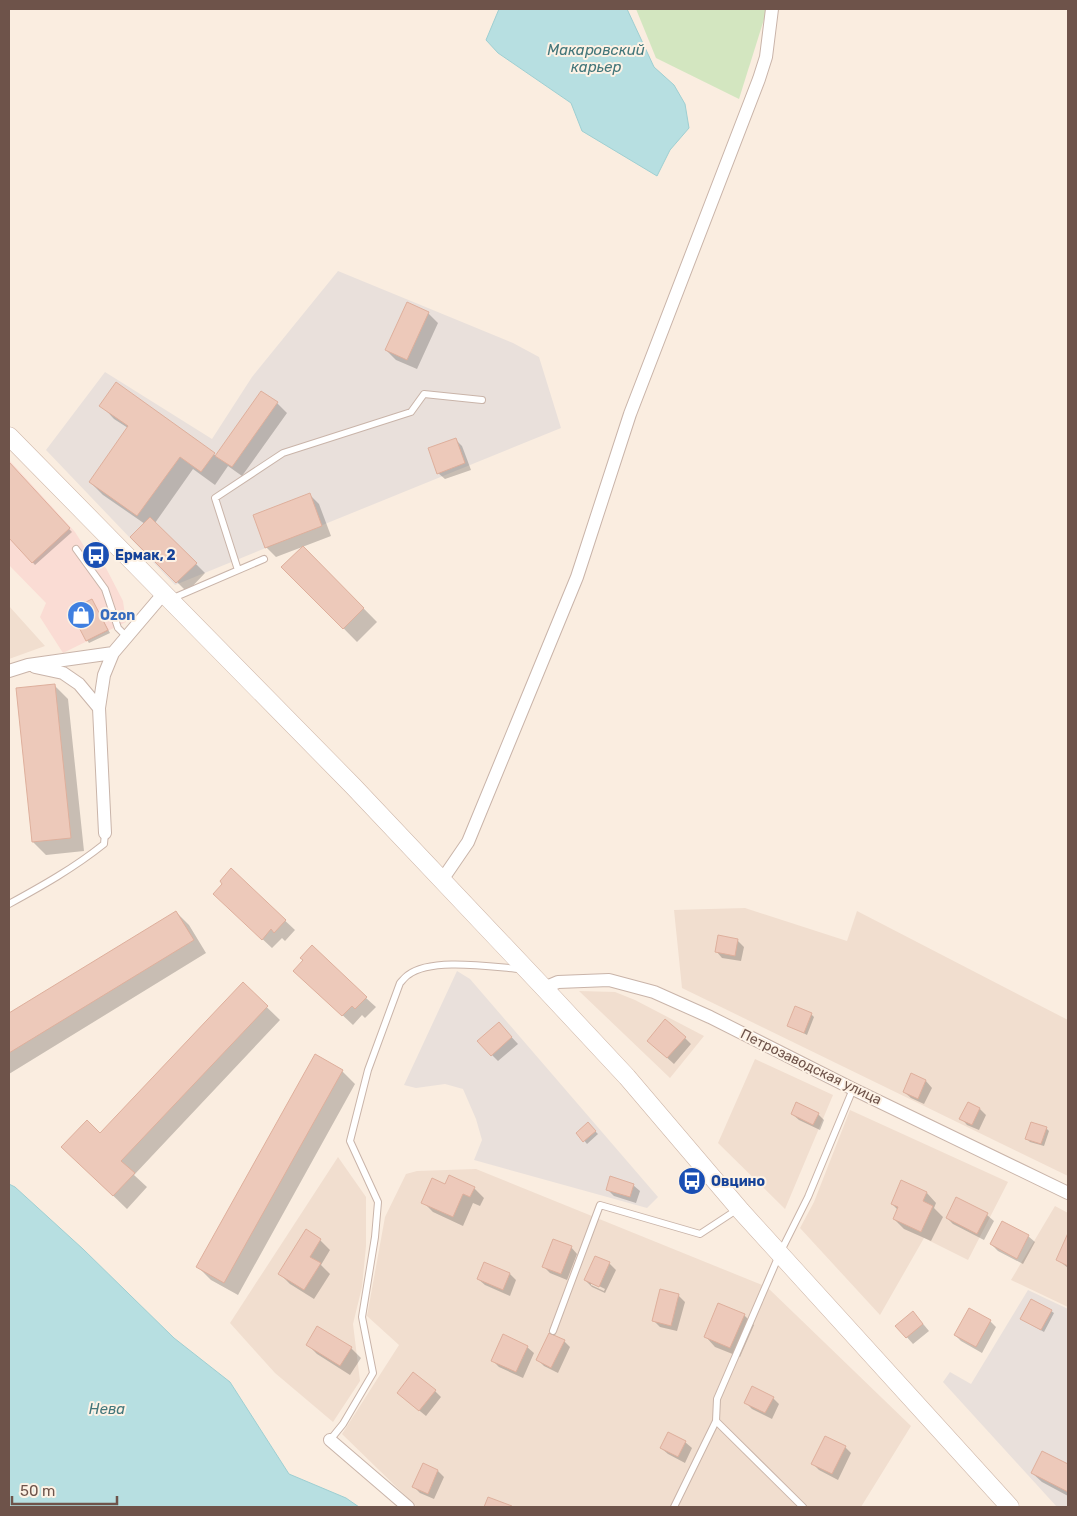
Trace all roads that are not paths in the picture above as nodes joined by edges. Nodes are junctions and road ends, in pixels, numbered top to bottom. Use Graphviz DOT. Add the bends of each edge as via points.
graph roads {
  1 [pos="772,9"];
  2 [pos="482,400"];
  3 [pos="9,436"];
  4 [pos="76,549"];
  5 [pos="264,560"];
  6 [pos="238,570"];
  7 [pos="167,596"];
  8 [pos="127,637"];
  9 [pos="113,653"];
  10 [pos="28,665"];
  11 [pos="9,671"];
  12 [pos="99,708"];
  13 [pos="105,833"];
  14 [pos="442,880"];
  15 [pos="9,904"];
  16 [pos="527,970"];
  17 [pos="544,988"];
  18 [pos="853,1088"];
  19 [pos="1068,1192"];
  20 [pos="739,1209"];
  21 [pos="780,1253"];
  22 [pos="553,1331"];
  23 [pos="716,1421"];
  24 [pos="330,1440"];
  25 [pos="408,1507"];
  26 [pos="674,1507"];
  27 [pos="802,1507"];
  28 [pos="1010,1507"];
  1 -- 14 [label="street" via="766,56 759,79 630,414 577,577 468,842"];
  2 -- 6 [label="lane" via="424,394 411,412 283,453 215,498"];
  3 -- 7 [label="main road"];
  4 -- 8 [label="lane" via="105,589 118,628"];
  5 -- 6 [label="lane"];
  6 -- 7 [label="lane"];
  7 -- 8 [label="street"];
  7 -- 14 [label="main road"];
  8 -- 9 [label="street"];
  9 -- 10 [label="street"];
  9 -- 12 [label="street" via="104,675"];
  10 -- 11 [label="street"];
  10 -- 12 [label="street" via="62,673 79,684"];
  12 -- 13 [label="street"];
  13 -- 15 [label="lane" via="104,844 93,853 59,877"];
  14 -- 16 [label="main road"];
  16 -- 17 [label="main road"];
  16 -- 24 [label="lane" via="457,964 426,967 409,974 400,983 368,1070 350,1141 378,1202 362,1317 373,1373"];
  17 -- 18 [label="street, Петрозаводская улица" via="558,982 609,980 654,992"];
  17 -- 20 [label="main road" via="627,1077"];
  18 -- 19 [label="street, Петрозаводская улица"];
  18 -- 21 [label="lane" via="808,1197"];
  20 -- 21 [label="main road"];
  20 -- 22 [label="lane" via="700,1234 600,1205"];
  21 -- 23 [label="lane" via="717,1399"];
  21 -- 28 [label="main road"];
  23 -- 26 [label="lane"];
  23 -- 27 [label="lane"];
  24 -- 25 [label="street"];
}
